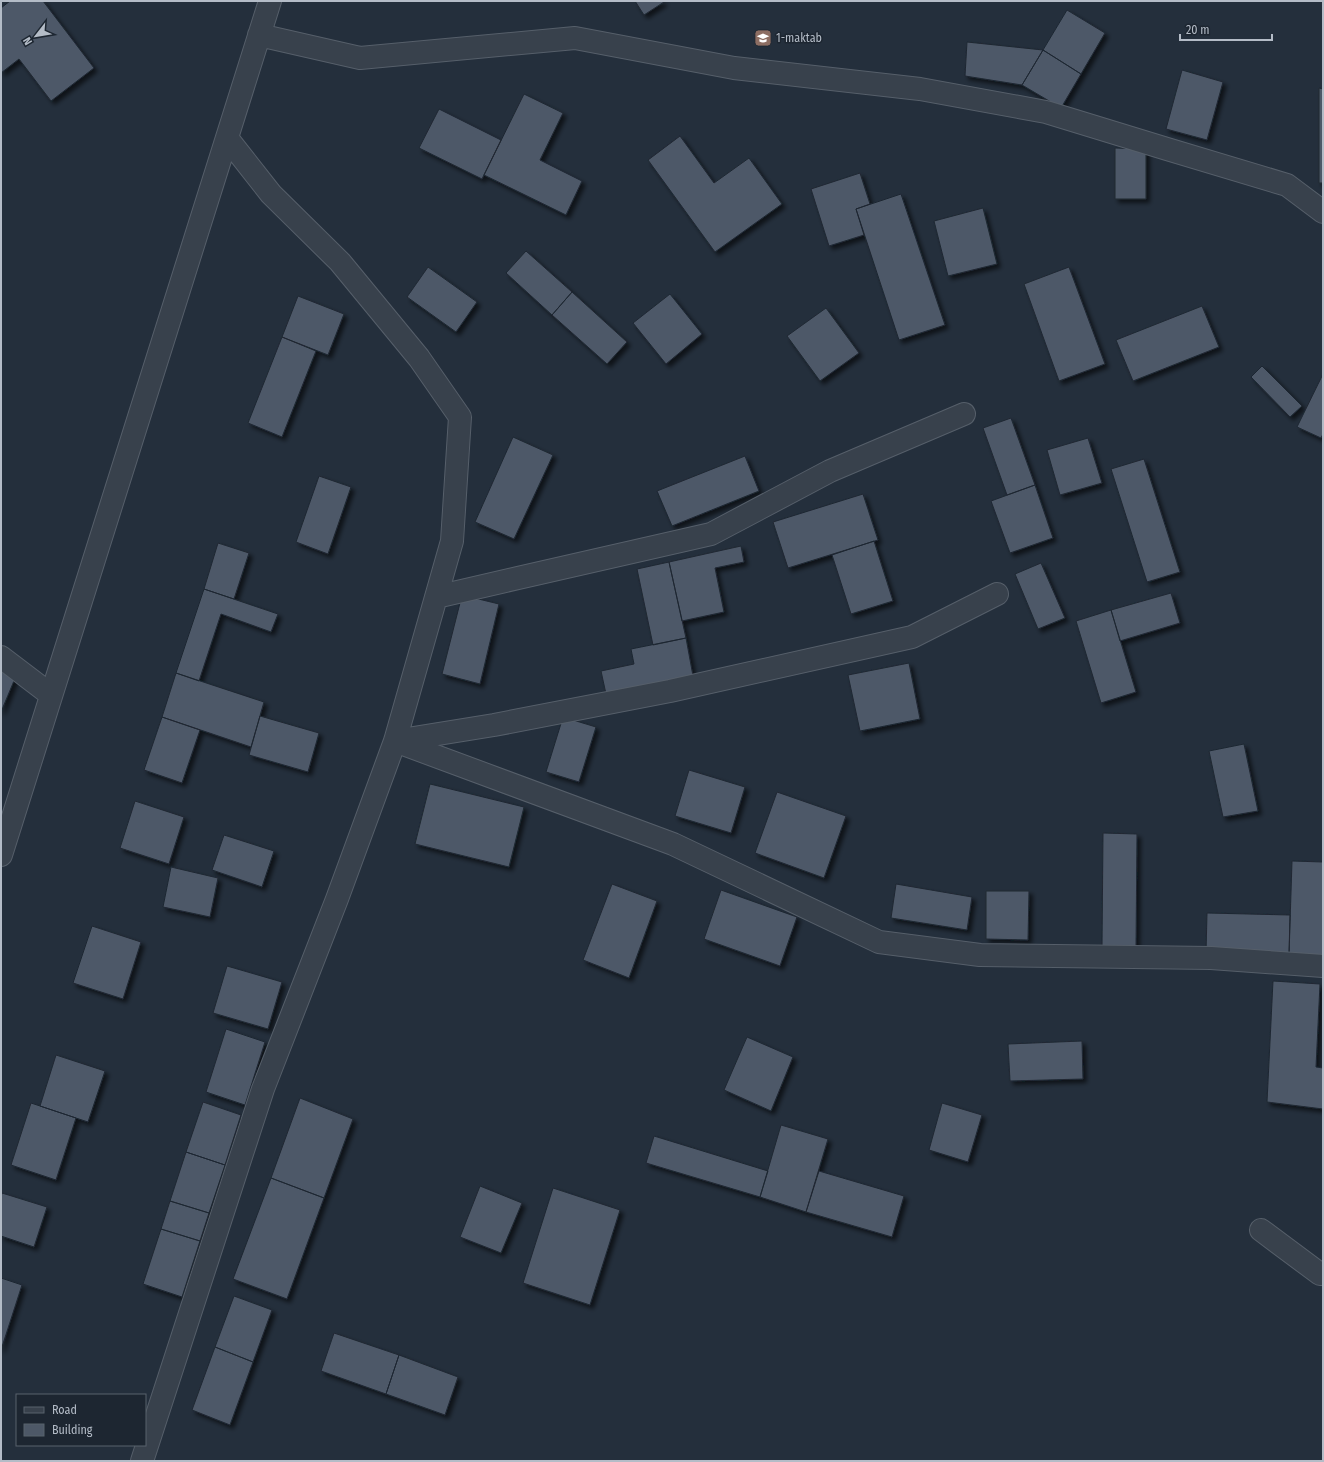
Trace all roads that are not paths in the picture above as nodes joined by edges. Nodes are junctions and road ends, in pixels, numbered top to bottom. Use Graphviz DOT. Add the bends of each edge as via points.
graph roads {
  1 [pos="270,1"];
  2 [pos="259,36"];
  3 [pos="227,138"];
  4 [pos="1323,212"];
  5 [pos="964,414"];
  6 [pos="997,594"];
  7 [pos="436,597"];
  8 [pos="1,657"];
  9 [pos="52,695"];
  10 [pos="395,741"];
  11 [pos="1,854"];
  12 [pos="1323,966"];
  13 [pos="1260,1230"];
  14 [pos="1323,1274"];
  15 [pos="142,1461"];
  1 -- 2 [label="street"];
  2 -- 3 [label="street"];
  2 -- 4 [label="street" via="360,58 575,38 734,68 920,89 1046,112 1287,185"];
  3 -- 7 [label="street" via="271,194 340,262 419,358 460,417 452,541"];
  3 -- 9 [label="street"];
  5 -- 7 [label="street" via="830,471 711,534"];
  6 -- 10 [label="street" via="912,637 670,691"];
  7 -- 10 [label="street"];
  8 -- 9 [label="street"];
  9 -- 11 [label="street"];
  10 -- 12 [label="street" via="673,844 879,942 980,955 1212,958"];
  10 -- 15 [label="street" via="337,900 263,1089"];
  13 -- 14 [label="street"];
}
